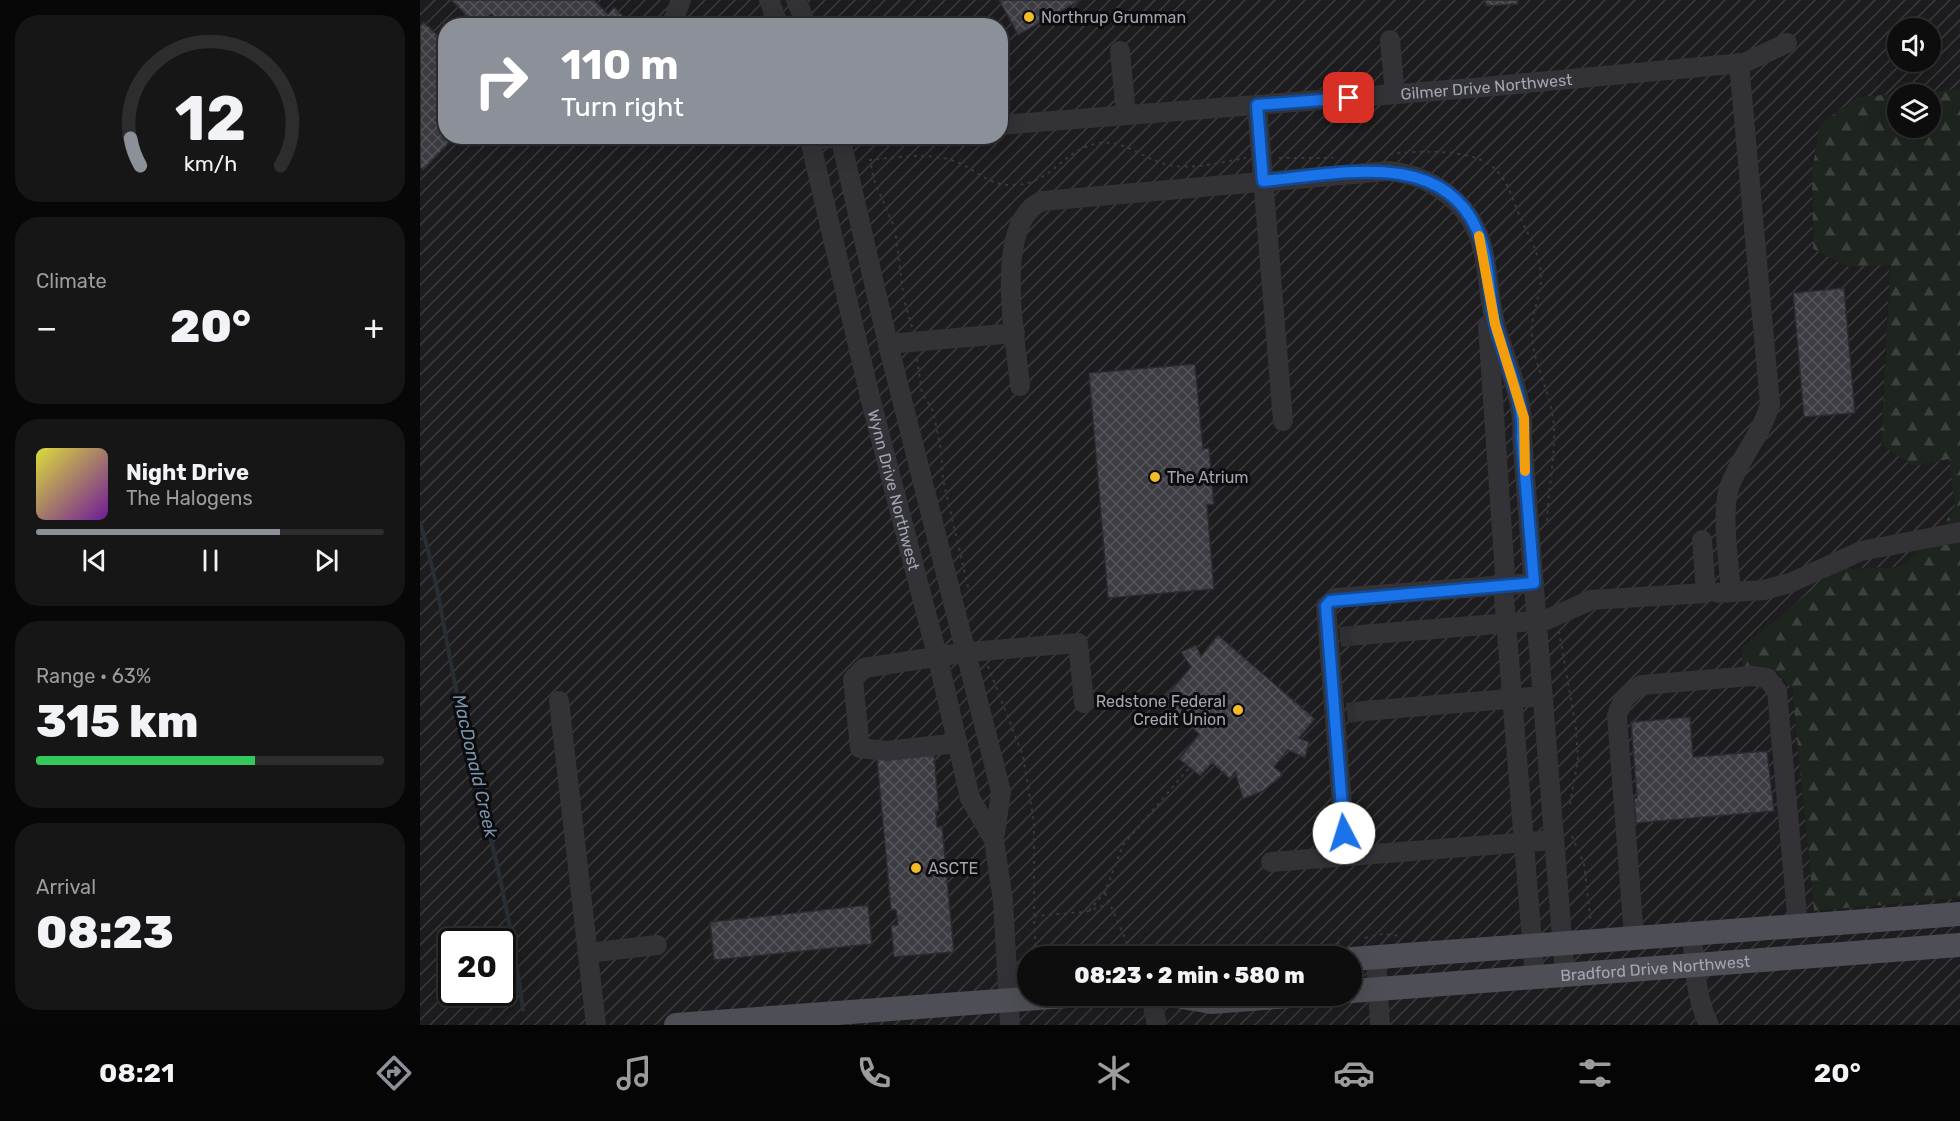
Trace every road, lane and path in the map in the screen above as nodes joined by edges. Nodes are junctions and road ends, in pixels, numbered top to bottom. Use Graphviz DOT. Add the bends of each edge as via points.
graph roads {
  1 [pos="681,0"];
  2 [pos="769,0"];
  3 [pos="796,0"];
  4 [pos="674,18"];
  5 [pos="777,18"];
  6 [pos="804,18"];
  7 [pos="1390,40"];
  8 [pos="1787,44"];
  9 [pos="1120,51"];
  10 [pos="1738,63"];
  11 [pos="1395,94"];
  12 [pos="1257,105"];
  13 [pos="1126,115"];
  14 [pos="1008,124"];
  15 [pos="811,144"];
  16 [pos="847,144"];
  17 [pos="1389,154"];
  18 [pos="1262,158"];
  19 [pos="1341,158"];
  20 [pos="1263,181"];
  21 [pos="1489,292"];
  22 [pos="1015,333"];
  23 [pos="914,342"];
  24 [pos="888,344"];
  25 [pos="1020,386"];
  26 [pos="1283,421"];
  27 [pos="1546,524"];
  28 [pos="1960,532"];
  29 [pos="1702,540"];
  30 [pos="1534,583"];
  31 [pos="1503,585"];
  32 [pos="1731,592"];
  33 [pos="1706,593"];
  34 [pos="970,597"];
  35 [pos="1556,616"];
  36 [pos="1537,621"];
  37 [pos="1506,623"];
  38 [pos="1360,635"];
  39 [pos="976,651"];
  40 [pos="938,659"];
  41 [pos="1543,696"];
  42 [pos="1512,698"];
  43 [pos="559,701"];
  44 [pos="1084,703"];
  45 [pos="1349,713"];
  46 [pos="958,743"];
  47 [pos="1189,768"];
  48 [pos="1569,817"];
  49 [pos="1562,835"];
  50 [pos="994,840"];
  51 [pos="1524,843"];
  52 [pos="1346,856"];
  53 [pos="1270,862"];
  54 [pos="1105,892"];
  55 [pos="1108,904"];
  56 [pos="1089,911"];
  57 [pos="1960,914"];
  58 [pos="1034,916"];
  59 [pos="1798,926"];
  60 [pos="1591,927"];
  61 [pos="1692,934"];
  62 [pos="1411,937"];
  63 [pos="1634,937"];
  64 [pos="1562,943"];
  65 [pos="657,945"];
  66 [pos="1532,945"];
  67 [pos="1960,945"];
  68 [pos="1036,946"];
  69 [pos="1128,946"];
  70 [pos="1362,947"];
  71 [pos="1362,949"];
  72 [pos="588,952"];
  73 [pos="1362,956"];
  74 [pos="1695,966"];
  75 [pos="1565,975"];
  76 [pos="1534,978"];
  77 [pos="1377,990"];
  78 [pos="1362,991"];
  79 [pos="1009,999"];
  80 [pos="1017,999"];
  81 [pos="1153,1006"];
  82 [pos="717,1023"];
  83 [pos="596,1025"];
  84 [pos="676,1025"];
  85 [pos="1010,1025"];
  86 [pos="1157,1025"];
  87 [pos="1380,1025"];
  88 [pos="1709,1025"];
  1 -- 4 [label="street"];
  2 -- 5 [label="street"];
  3 -- 6 [label="street"];
  7 -- 11 [label="street"];
  8 -- 10 [label="street, Gilmer Drive Northwest"];
  9 -- 13 [label="street"];
  10 -- 11 [label="street, Gilmer Drive Northwest"];
  10 -- 32 [label="street" via="1770,404 1765,423 1729,489"];
  11 -- 12 [label="street, Gilmer Drive Northwest"];
  12 -- 13 [label="street, Gilmer Drive Northwest"];
  12 -- 18 [label="street"];
  13 -- 14 [label="street, Gilmer Drive Northwest"];
  15 -- 40 [label="street, Wynn Drive Northwest" via="870,397"];
  16 -- 24 [label="street, Wynn Drive Northwest"];
  17 -- 27 [label="path" via="1459,154 1497,169 1535,247 1541,280 1532,341 1554,431"];
  18 -- 19 [label="path"];
  18 -- 20 [label="street"];
  18 -- 23 [label="path" via="1171,165 1124,146 1096,143 1073,154 1035,182 1012,185 998,185 959,162 946,159 870,160 874,180 895,229"];
  20 -- 21 [label="street" via="1388,171 1412,175 1438,187 1459,204 1476,228"];
  20 -- 22 [label="street" via="1054,198 1033,205 1021,219 1011,253"];
  20 -- 26 [label="street"];
  21 -- 30 [label="street" via="1524,418 1522,437"];
  21 -- 31 [label="street" via="1505,563"];
  22 -- 23 [label="street"];
  22 -- 25 [label="street"];
  23 -- 24 [label="street"];
  23 -- 34 [label="path" via="922,393 934,417 943,480"];
  24 -- 39 [label="street, Wynn Drive Northwest"];
  28 -- 32 [label="street" via="1861,550 1790,583"];
  29 -- 33 [label="street"];
  30 -- 31 [label="street"];
  30 -- 36 [label="street"];
  31 -- 37 [label="street"];
  31 -- 45 [label="street" via="1336,598 1326,606"];
  32 -- 33 [label="street"];
  33 -- 35 [label="street" via="1591,600"];
  35 -- 36 [label="street"];
  35 -- 48 [label="path" via="1578,760"];
  36 -- 37 [label="street"];
  36 -- 41 [label="street"];
  37 -- 38 [label="street"];
  37 -- 42 [label="street"];
  39 -- 40 [label="street"];
  39 -- 44 [label="street" via="1078,643"];
  39 -- 50 [label="street, Wynn Drive Northwest" via="1001,792"];
  39 -- 58 [label="path" via="1023,756 1035,837"];
  40 -- 46 [label="street, Wynn Drive Northwest"];
  40 -- 46 [label="street" via="864,668 858,673 853,679 860,748 887,751"];
  41 -- 42 [label="street"];
  41 -- 49 [label="street"];
  42 -- 45 [label="street"];
  42 -- 51 [label="street"];
  43 -- 72 [label="street"];
  45 -- 52 [label="street"];
  46 -- 50 [label="street, Wynn Drive Northwest" via="970,798"];
  47 -- 54 [label="path" via="1123,845"];
  49 -- 51 [label="street"];
  49 -- 60 [label="path" via="1585,870"];
  49 -- 64 [label="street"];
  50 -- 79 [label="street, Wynn Drive Northwest" via="1003,901"];
  51 -- 52 [label="street"];
  51 -- 66 [label="street"];
  52 -- 53 [label="street"];
  54 -- 55 [label="path"];
  54 -- 56 [label="path"];
  55 -- 56 [label="path"];
  55 -- 69 [label="path"];
  56 -- 58 [label="path"];
  57 -- 59 [label="main road, Bradford Drive Northwest"];
  58 -- 68 [label="path"];
  59 -- 61 [label="main road, Bradford Drive Northwest"];
  59 -- 63 [label="street" via="1777,691 1767,678 1752,676 1642,685 1620,704 1617,716"];
  61 -- 63 [label="main road, Bradford Drive Northwest"];
  61 -- 74 [label="street"];
  62 -- 70 [label="path" via="1383,934"];
  63 -- 64 [label="main road, Bradford Drive Northwest"];
  64 -- 66 [label="main road, Bradford Drive Northwest"];
  64 -- 75 [label="street"];
  65 -- 72 [label="street"];
  66 -- 71 [label="main road, Bradford Drive Northwest"];
  66 -- 76 [label="street"];
  67 -- 74 [label="main road, Bradford Drive Northwest"];
  72 -- 83 [label="street"];
  73 -- 77 [label="street"];
  74 -- 75 [label="main road, Bradford Drive Northwest"];
  74 -- 88 [label="street" via="1701,1006"];
  75 -- 76 [label="main road, Bradford Drive Northwest"];
  76 -- 77 [label="main road, Bradford Drive Northwest"];
  77 -- 78 [label="main road, Bradford Drive Northwest"];
  77 -- 87 [label="street"];
  79 -- 80 [label="main road"];
  79 -- 82 [label="main road"];
  79 -- 85 [label="street, Wynn Drive Northwest"];
  81 -- 86 [label="street"];
  82 -- 84 [label="main road"];
}
